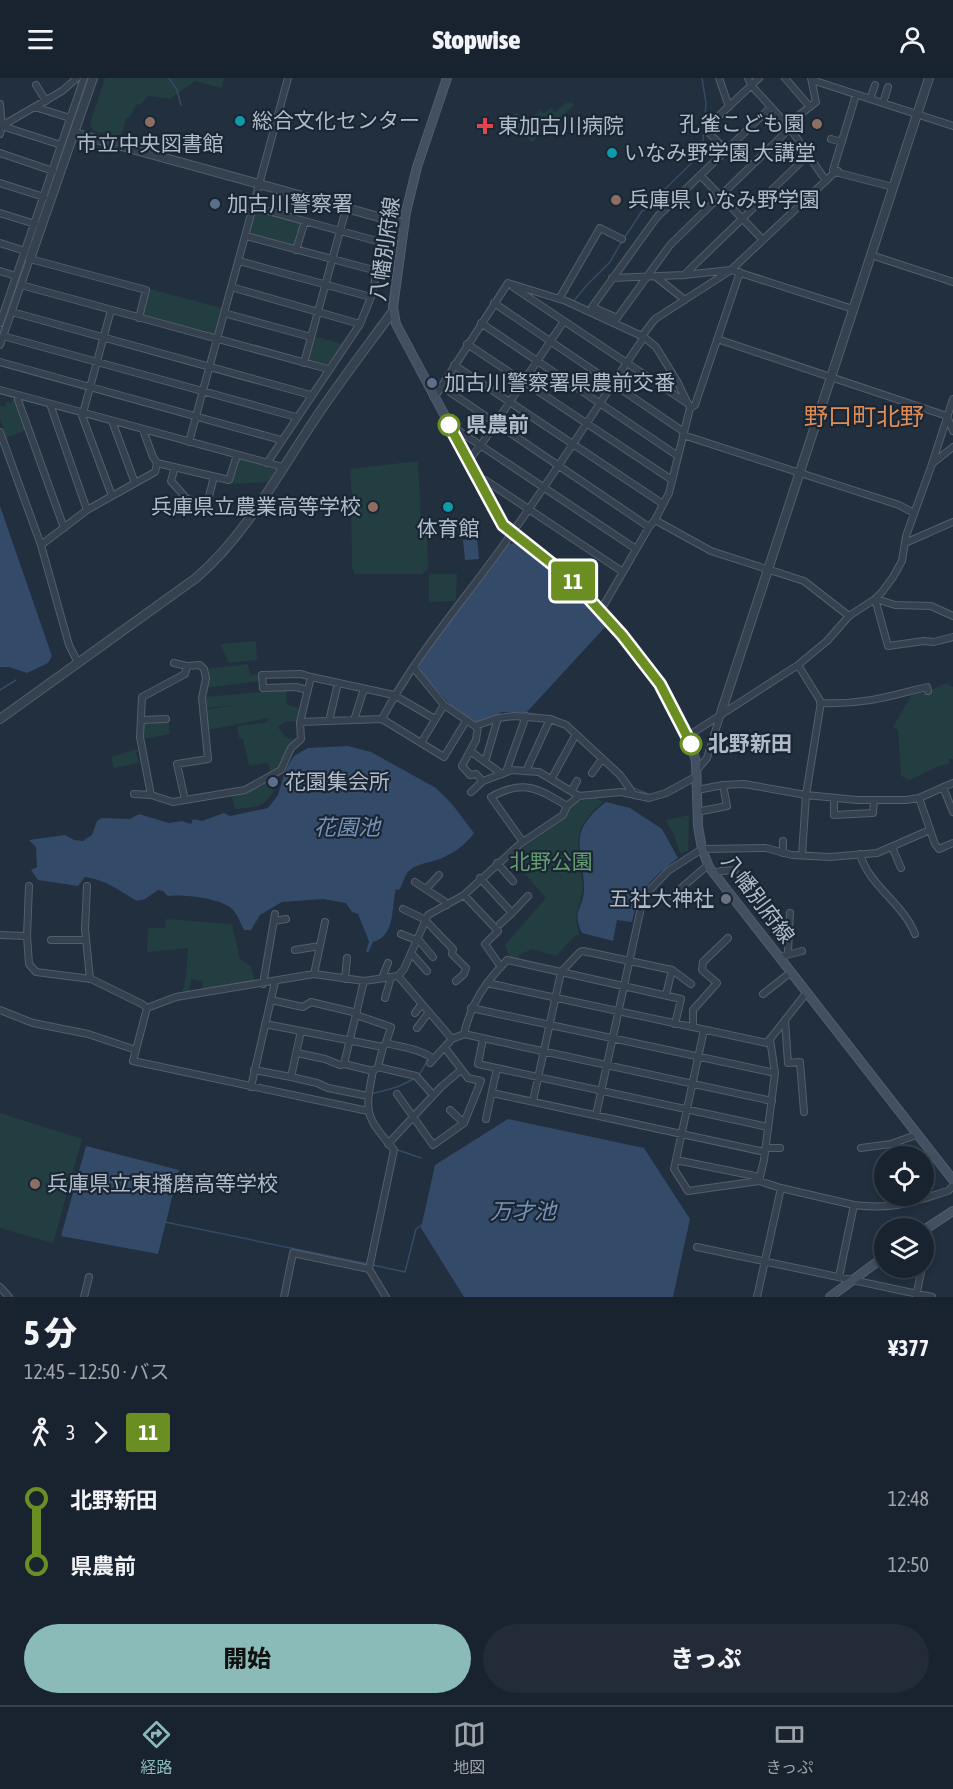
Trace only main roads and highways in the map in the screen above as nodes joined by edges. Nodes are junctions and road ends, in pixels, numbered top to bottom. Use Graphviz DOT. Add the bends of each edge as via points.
graph roads {
  1 [pos="447,78"];
  2 [pos="953,1180"];
  3 [pos="953,1211"];
  4 [pos="934,1224"];
  5 [pos="874,1264"];
  6 [pos="831,1297"];
  1 -- 2 [label="main road, 八幡別府線" via="414,178 404,224 393,311 396,324 499,519 512,534 571,579 653,674 688,736 697,773 702,849 708,865"];
  3 -- 4 [label="main road"];
  5 -- 6 [label="main road"];
}
